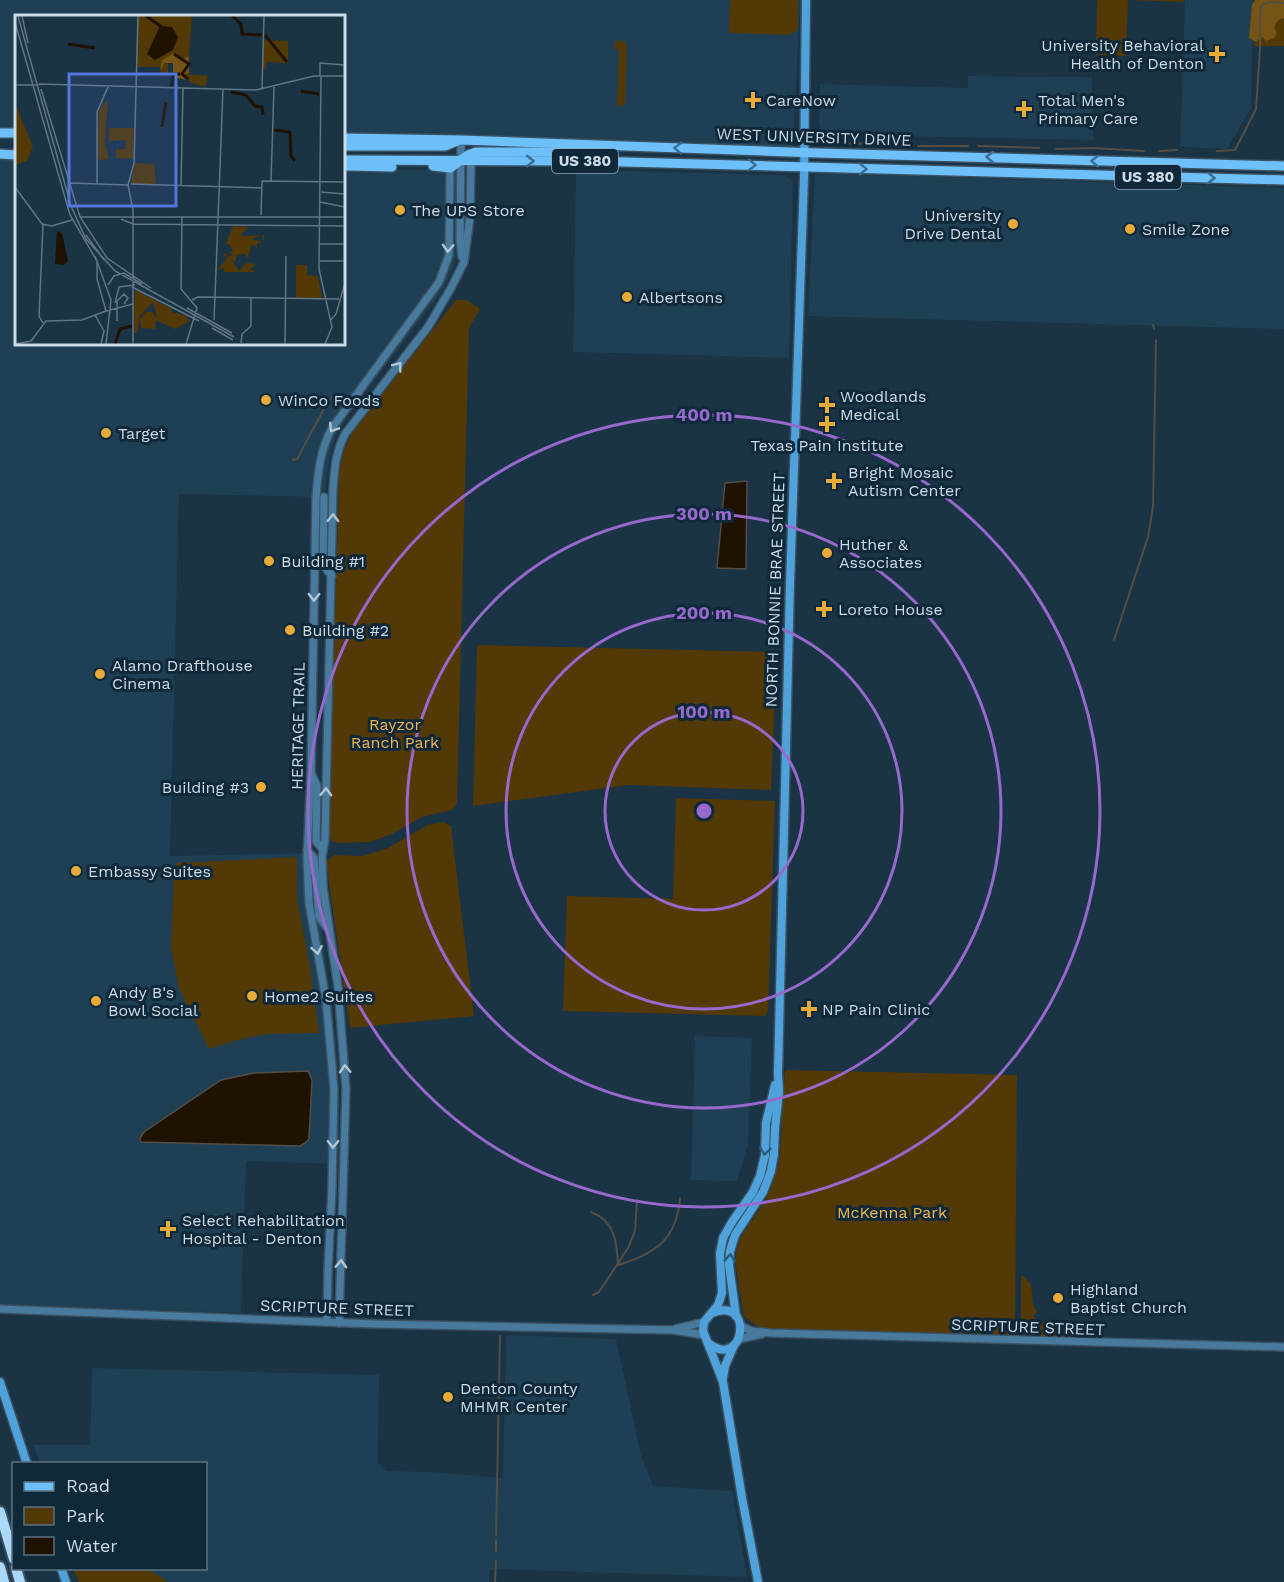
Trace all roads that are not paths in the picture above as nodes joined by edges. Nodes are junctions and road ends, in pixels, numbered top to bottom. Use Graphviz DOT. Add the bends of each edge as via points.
graph roads {
  1 [pos="806,0"];
  2 [pos="345,138"];
  3 [pos="461,140"];
  4 [pos="606,145"];
  5 [pos="345,146"];
  6 [pos="804,152"];
  7 [pos="0,154"];
  8 [pos="15,155"];
  9 [pos="1048,159"];
  10 [pos="345,160"];
  11 [pos="461,161"];
  12 [pos="471,161"];
  13 [pos="345,165"];
  14 [pos="1284,166"];
  15 [pos="804,167"];
  16 [pos="450,168"];
  17 [pos="1048,173"];
  18 [pos="1284,180"];
  19 [pos="462,266"];
  20 [pos="324,497"];
  21 [pos="332,576"];
  22 [pos="313,673"];
  23 [pos="329,673"];
  24 [pos="312,682"];
  25 [pos="329,682"];
  26 [pos="311,773"];
  27 [pos="308,850"];
  28 [pos="323,850"];
  29 [pos="329,931"];
  30 [pos="778,1072"];
  31 [pos="332,1188"];
  32 [pos="343,1188"];
  33 [pos="0,1309"];
  34 [pos="736,1316"];
  35 [pos="707,1318"];
  36 [pos="327,1322"];
  37 [pos="339,1323"];
  38 [pos="741,1326"];
  39 [pos="673,1330"];
  40 [pos="771,1333"];
  41 [pos="706,1339"];
  42 [pos="736,1342"];
  43 [pos="1284,1347"];
  44 [pos="0,1382"];
  45 [pos="723,1382"];
  46 [pos="26,1462"];
  47 [pos="0,1512"];
  48 [pos="12,1552"];
  49 [pos="0,1567"];
  50 [pos="4,1582"];
  51 [pos="758,1582"];
  1 -- 6 [label="main road, NORTH BONNIE BRAE STREET"];
  2 -- 3 [label="main road, WEST UNIVERSITY DRIVE / US 380"];
  3 -- 4 [label="main road, WEST UNIVERSITY DRIVE / US 380"];
  3 -- 5 [label="main road" via="445,146"];
  3 -- 11 [label="street, HERITAGE TRAIL"];
  6 -- 4 [label="main road, WEST UNIVERSITY DRIVE / US 380, one-way"];
  4 -- 11 [label="main road" via="567,152 476,152"];
  9 -- 6 [label="main road, WEST UNIVERSITY DRIVE / US 380, one-way"];
  6 -- 15 [label="main road, NORTH BONNIE BRAE STREET"];
  7 -- 8 [label="main road"];
  14 -- 9 [label="main road, WEST UNIVERSITY DRIVE / US 380, one-way"];
  9 -- 17 [label="main road"];
  10 -- 11 [label="main road, WEST UNIVERSITY DRIVE / US 380"];
  11 -- 12 [label="main road, WEST UNIVERSITY DRIVE / US 380"];
  11 -- 16 [label="main road"];
  11 -- 19 [label="street, HERITAGE TRAIL"];
  12 -- 15 [label="main road, WEST UNIVERSITY DRIVE / US 380, one-way"];
  12 -- 19 [label="street, HERITAGE TRAIL" via="470,217"];
  13 -- 16 [label="main road"];
  15 -- 17 [label="main road, WEST UNIVERSITY DRIVE / US 380, one-way"];
  15 -- 30 [label="main road, NORTH BONNIE BRAE STREET"];
  16 -- 22 [label="street, HERITAGE TRAIL, one-way" via="449,255 439,282 332,428 321,452 316,497"];
  17 -- 18 [label="main road, WEST UNIVERSITY DRIVE / US 380, one-way"];
  21 -- 19 [label="street, HERITAGE TRAIL, one-way" via="333,489 339,447 428,327"];
  20 -- 21 [label="street" via="323,565"];
  21 -- 23 [label="street, HERITAGE TRAIL"];
  22 -- 23 [label="street"];
  22 -- 24 [label="street, HERITAGE TRAIL"];
  23 -- 25 [label="street, HERITAGE TRAIL"];
  24 -- 25 [label="street"];
  24 -- 26 [label="street, HERITAGE TRAIL"];
  28 -- 25 [label="street, HERITAGE TRAIL, one-way"];
  26 -- 27 [label="street, HERITAGE TRAIL"];
  26 -- 28 [label="street" via="317,786 316,841"];
  27 -- 29 [label="street" via="315,862 319,918"];
  27 -- 31 [label="street, HERITAGE TRAIL, one-way" via="309,903 326,1000 334,1089"];
  28 -- 29 [label="street, HERITAGE TRAIL"];
  32 -- 29 [label="street, HERITAGE TRAIL, one-way" via="346,1089"];
  34 -- 30 [label="main road, NORTH BONNIE BRAE STREET, one-way" via="730,1251 771,1171"];
  30 -- 35 [label="main road, NORTH BONNIE BRAE STREET, one-way" via="760,1176 723,1238 722,1293"];
  31 -- 32 [label="street"];
  31 -- 36 [label="street, HERITAGE TRAIL"];
  37 -- 32 [label="street, HERITAGE TRAIL, one-way"];
  33 -- 36 [label="street, SCRIPTURE STREET"];
  34 -- 35 [label="main road" via="725,1311 714,1312"];
  34 -- 38 [label="main road"];
  35 -- 39 [label="street, SCRIPTURE STREET"];
  35 -- 41 [label="main road" via="703,1326"];
  36 -- 37 [label="street, SCRIPTURE STREET"];
  37 -- 39 [label="street, SCRIPTURE STREET"];
  38 -- 40 [label="street, SCRIPTURE STREET"];
  38 -- 42 [label="main road"];
  39 -- 41 [label="street, SCRIPTURE STREET"];
  40 -- 42 [label="street, SCRIPTURE STREET"];
  40 -- 43 [label="street, SCRIPTURE STREET"];
  41 -- 42 [label="main road" via="723,1349"];
  41 -- 45 [label="main road"];
  42 -- 45 [label="main road" via="725,1366"];
  44 -- 46 [label="main road"];
  45 -- 51 [label="main road"];
  47 -- 48 [label="highway"];
  49 -- 50 [label="highway"];
}
